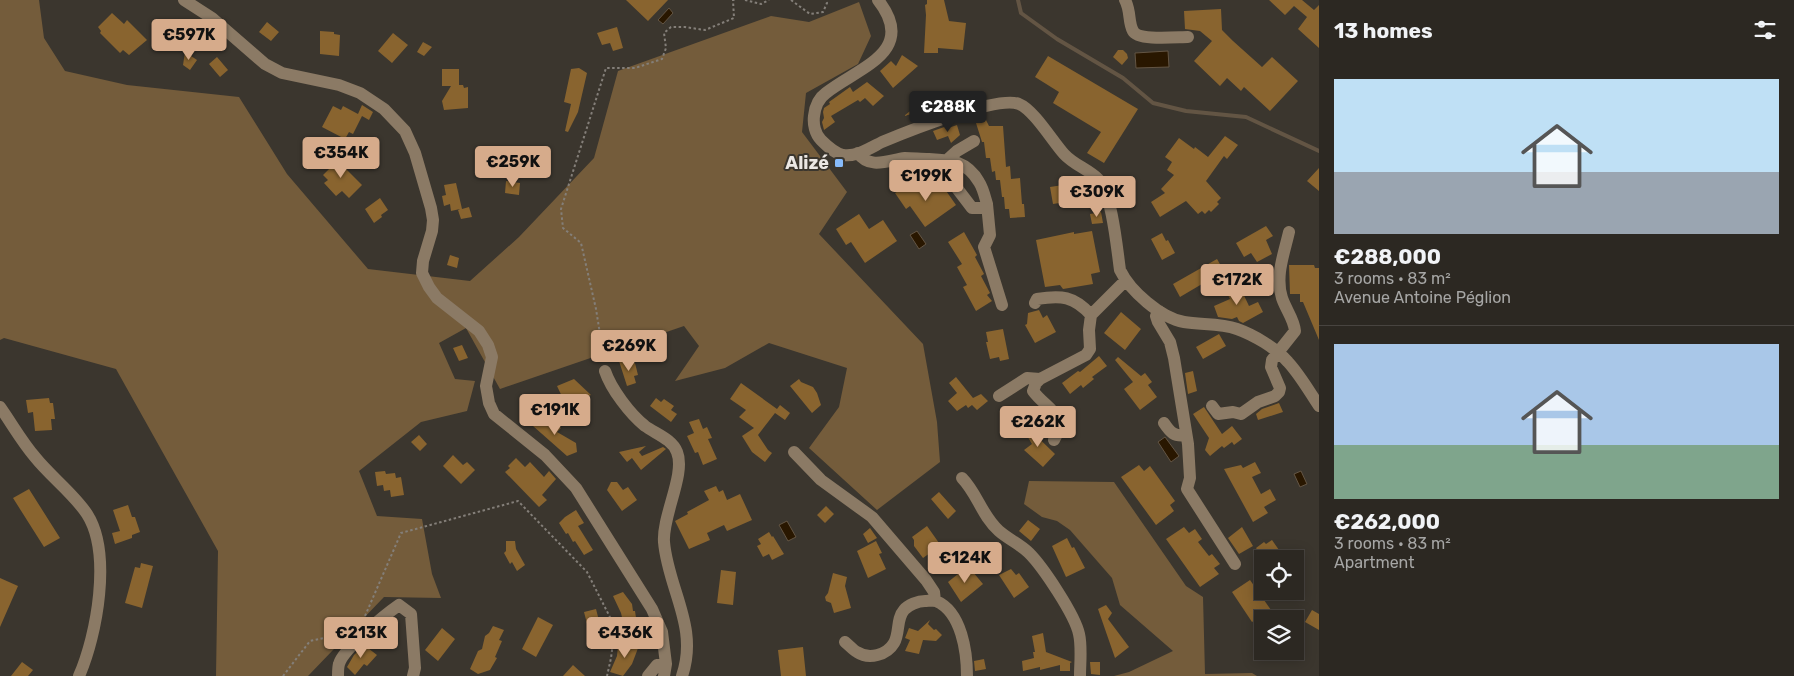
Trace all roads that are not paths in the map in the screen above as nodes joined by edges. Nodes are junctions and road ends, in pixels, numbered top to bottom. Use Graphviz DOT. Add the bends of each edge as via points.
graph roads {
  1 [pos="184,0"];
  2 [pos="878,0"];
  3 [pos="1125,0"];
  4 [pos="1188,37"];
  5 [pos="974,141"];
  6 [pos="858,153"];
  7 [pos="947,160"];
  8 [pos="956,187"];
  9 [pos="987,204"];
  10 [pos="1289,232"];
  11 [pos="1125,281"];
  12 [pos="1035,303"];
  13 [pos="1002,305"];
  14 [pos="1159,311"];
  15 [pos="1091,315"];
  16 [pos="1278,353"];
  17 [pos="605,371"];
  18 [pos="1040,379"];
  19 [pos="999,396"];
  20 [pos="1212,406"];
  21 [pos="1319,406"];
  22 [pos="0,407"];
  23 [pos="1164,423"];
  24 [pos="1186,435"];
  25 [pos="1054,440"];
  26 [pos="794,452"];
  27 [pos="962,478"];
  28 [pos="1235,564"];
  29 [pos="935,600"];
  30 [pos="845,642"];
  31 [pos="665,670"];
  32 [pos="79,676"];
  33 [pos="338,676"];
  34 [pos="413,676"];
  35 [pos="648,676"];
  36 [pos="682,676"];
  37 [pos="968,676"];
  38 [pos="1080,676"];
  1 -- 31 [label="street" via="212,18 265,64 282,73 339,85 360,93 384,109 405,131 415,153 433,220 422,273 437,298 479,331 488,344 492,357 486,386 494,414 544,455 576,488 652,609 662,632"];
  2 -- 6 [label="street" via="890,21 888,46 866,69 824,94 815,108 813,123 819,138 829,148 841,155"];
  3 -- 4 [label="street" via="1130,9 1132,30 1136,34 1144,37"];
  5 -- 7 [label="street"];
  6 -- 7 [label="street" via="870,163 906,158"];
  6 -- 11 [label="street" via="946,118 1004,102 1019,104 1031,113 1066,156 1099,180 1108,195 1120,270"];
  7 -- 9 [label="street" via="968,168 980,183"];
  8 -- 9 [label="street" via="972,208 982,208"];
  9 -- 13 [label="street" via="990,236 984,247"];
  10 -- 16 [label="street" via="1279,273 1282,299 1295,331"];
  11 -- 14 [label="street"];
  11 -- 15 [label="street"];
  12 -- 15 [label="street" via="1037,299 1064,297 1082,305"];
  14 -- 16 [label="street" via="1174,320 1236,328"];
  14 -- 24 [label="street" via="1156,316 1158,322 1170,342"];
  15 -- 18 [label="street" via="1090,349 1086,355"];
  16 -- 20 [label="street" via="1271,367 1280,388 1275,396 1258,402 1241,414 1218,414"];
  16 -- 21 [label="street"];
  17 -- 36 [label="street" via="610,384 636,416 672,444 677,453 679,464 664,541 687,630 687,663"];
  18 -- 19 [label="street" via="1027,378"];
  18 -- 25 [label="street" via="1033,391 1060,423 1060,431"];
  22 -- 32 [label="street" via="35,457 86,513 96,532 101,579 92,637"];
  23 -- 24 [label="street" via="1172,434"];
  24 -- 28 [label="street" via="1190,478 1187,489"];
  26 -- 29 [label="street" via="822,480 872,517 926,580"];
  27 -- 38 [label="street" via="999,531 1030,554 1070,614 1079,634"];
  29 -- 30 [label="street" via="919,601 904,608 894,642 873,657 857,653"];
  29 -- 37 [label="street" via="947,609 958,625 966,651"];
  31 -- 35 [label="street" via="657,665"];
  33 -- 34 [label="street" via="339,662 354,644 400,605 411,614 416,668"];
}
